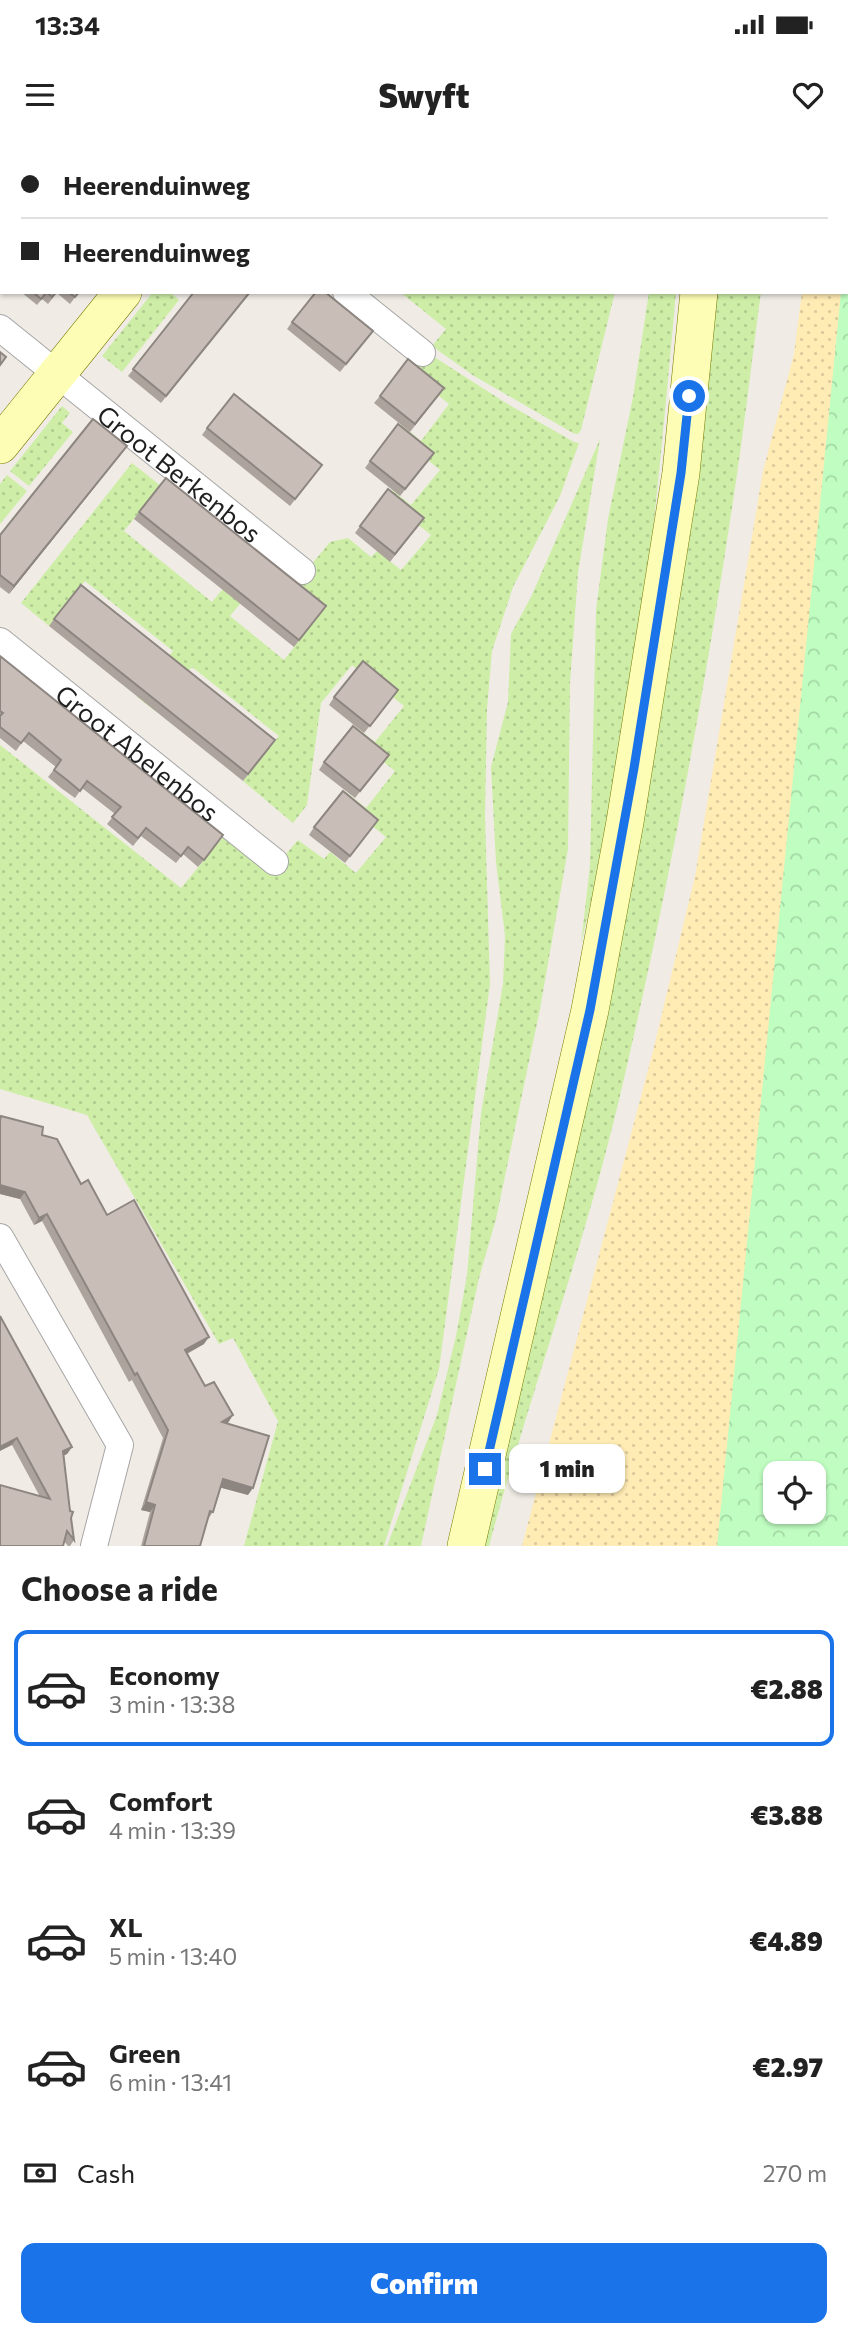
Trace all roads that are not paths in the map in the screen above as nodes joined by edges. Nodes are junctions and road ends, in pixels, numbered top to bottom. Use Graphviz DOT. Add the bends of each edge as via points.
graph roads {
  1 [pos="121,294"];
  2 [pos="348,294"];
  3 [pos="699,294"];
  4 [pos="0,328"];
  5 [pos="422,353"];
  6 [pos="57,374"];
  7 [pos="0,445"];
  8 [pos="302,571"];
  9 [pos="0,641"];
  10 [pos="275,862"];
  11 [pos="0,1237"];
  12 [pos="94,1546"];
  13 [pos="467,1546"];
  1 -- 6 [label="street"];
  2 -- 5 [label="street"];
  3 -- 13 [label="street" via="681,473 623,835 590,1010"];
  4 -- 6 [label="street, Groot Berkenbos"];
  6 -- 7 [label="street"];
  6 -- 8 [label="street, Groot Berkenbos"];
  9 -- 10 [label="street, Groot Abelenbos"];
  11 -- 12 [label="street" via="120,1445"];
}
